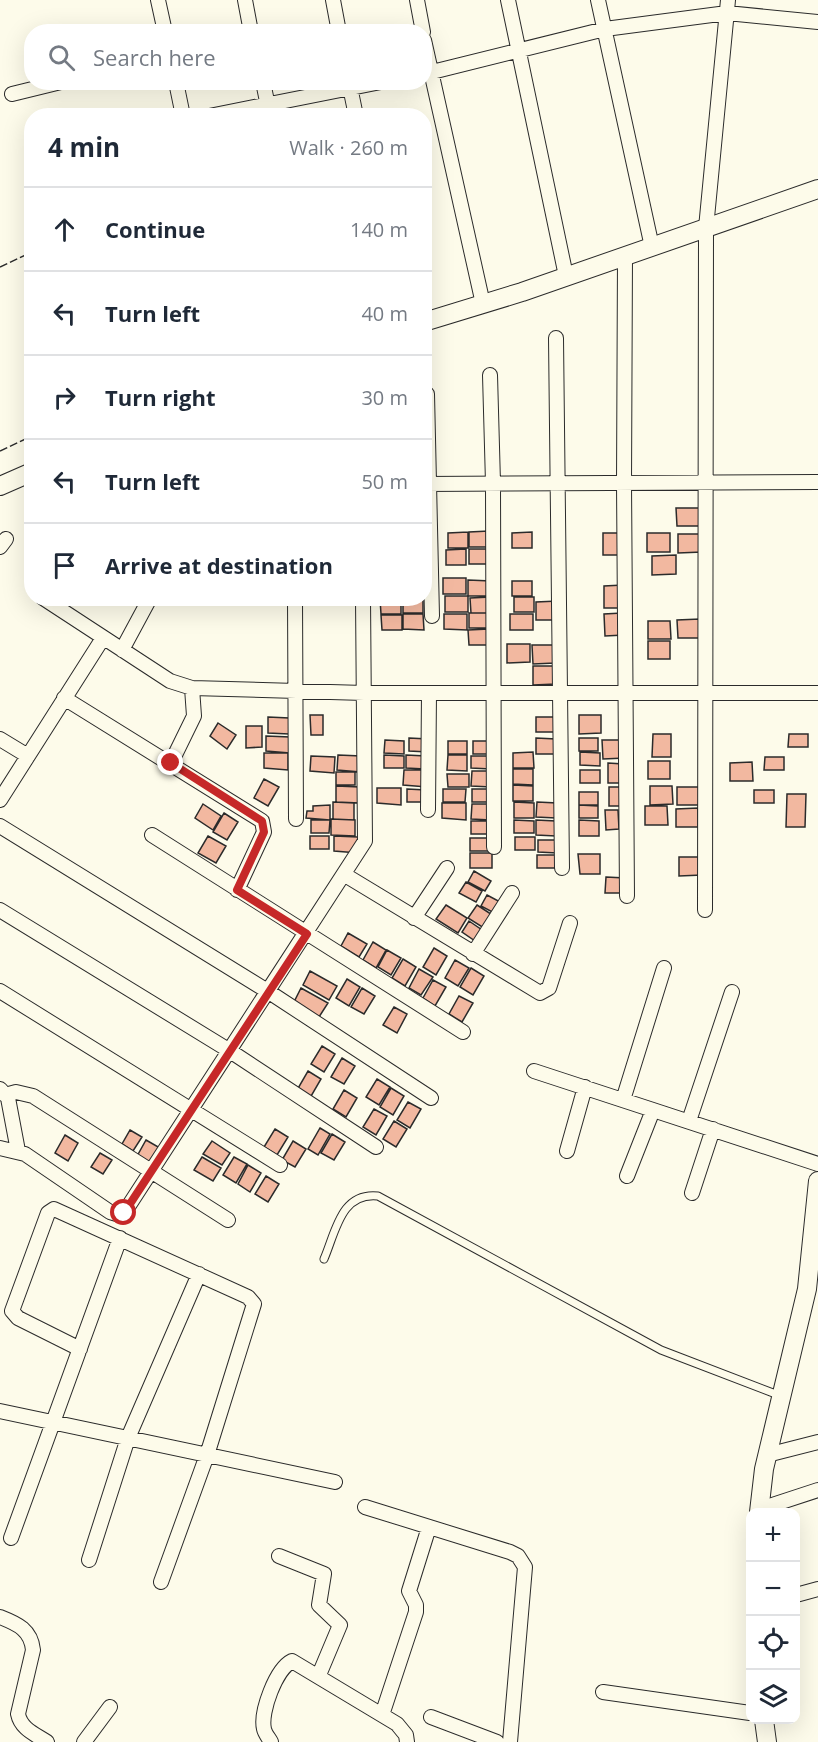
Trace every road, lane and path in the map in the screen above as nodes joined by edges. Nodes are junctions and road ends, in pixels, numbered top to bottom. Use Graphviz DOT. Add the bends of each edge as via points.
graph roads {
  1 [pos="158,0"];
  2 [pos="244,0"];
  3 [pos="333,0"];
  4 [pos="417,0"];
  5 [pos="508,0"];
  6 [pos="598,0"];
  7 [pos="727,6"];
  8 [pos="818,22"];
  9 [pos="163,24"];
  10 [pos="249,24"];
  11 [pos="338,24"];
  12 [pos="422,24"];
  13 [pos="604,29"];
  14 [pos="519,51"];
  15 [pos="432,73"];
  16 [pos="28,90"];
  17 [pos="178,90"];
  18 [pos="265,90"];
  19 [pos="334,90"];
  20 [pos="351,90"];
  21 [pos="432,90"];
  22 [pos="12,94"];
  23 [pos="181,108"];
  24 [pos="269,108"];
  25 [pos="275,108"];
  26 [pos="354,108"];
  27 [pos="818,189"];
  28 [pos="706,228"];
  29 [pos="652,247"];
  30 [pos="625,256"];
  31 [pos="566,276"];
  32 [pos="483,304"];
  33 [pos="432,320"];
  34 [pos="556,338"];
  35 [pos="490,375"];
  36 [pos="24,476"];
  37 [pos="704,482"];
  38 [pos="818,482"];
  39 [pos="493,483"];
  40 [pos="557,483"];
  41 [pos="624,483"];
  42 [pos="432,484"];
  43 [pos="0,486"];
  44 [pos="55,606"];
  45 [pos="146,606"];
  46 [pos="295,606"];
  47 [pos="363,606"];
  48 [pos="432,606"];
  49 [pos="432,616"];
  50 [pos="103,638"];
  51 [pos="122,650"];
  52 [pos="192,688"];
  53 [pos="295,691"];
  54 [pos="364,693"];
  55 [pos="429,693"];
  56 [pos="493,693"];
  57 [pos="560,693"];
  58 [pos="626,693"];
  59 [pos="705,693"];
  60 [pos="818,693"];
  61 [pos="64,698"];
  62 [pos="0,739"];
  63 [pos="28,756"];
  64 [pos="171,763"];
  65 [pos="0,800"];
  66 [pos="428,810"];
  67 [pos="296,819"];
  68 [pos="0,826"];
  69 [pos="152,835"];
  70 [pos="494,847"];
  71 [pos="562,867"];
  72 [pos="447,868"];
  73 [pos="345,875"];
  74 [pos="237,890"];
  75 [pos="512,893"];
  76 [pos="627,896"];
  77 [pos="0,910"];
  78 [pos="705,910"];
  79 [pos="414,918"];
  80 [pos="570,923"];
  81 [pos="307,934"];
  82 [pos="473,954"];
  83 [pos="664,968"];
  84 [pos="0,991"];
  85 [pos="268,992"];
  86 [pos="732,992"];
  87 [pos="463,1032"];
  88 [pos="230,1051"];
  89 [pos="534,1071"];
  90 [pos="585,1087"];
  91 [pos="2,1092"];
  92 [pos="431,1098"];
  93 [pos="623,1100"];
  94 [pos="191,1110"];
  95 [pos="653,1110"];
  96 [pos="689,1121"];
  97 [pos="713,1129"];
  98 [pos="376,1147"];
  99 [pos="0,1148"];
  100 [pos="18,1151"];
  101 [pos="567,1151"];
  102 [pos="818,1164"];
  103 [pos="280,1165"];
  104 [pos="151,1171"];
  105 [pos="627,1176"];
  106 [pos="818,1181"];
  107 [pos="692,1193"];
  108 [pos="816,1217"];
  109 [pos="228,1220"];
  110 [pos="120,1238"];
  111 [pos="324,1259"];
  112 [pos="199,1274"];
  113 [pos="80,1349"];
  114 [pos="781,1396"];
  115 [pos="0,1411"];
  116 [pos="54,1422"];
  117 [pos="128,1438"];
  118 [pos="818,1442"];
  119 [pos="207,1455"];
  120 [pos="767,1455"];
  121 [pos="335,1482"];
  122 [pos="818,1490"];
  123 [pos="365,1507"];
  124 [pos="759,1508"];
  125 [pos="767,1508"];
  126 [pos="429,1527"];
  127 [pos="11,1538"];
  128 [pos="279,1556"];
  129 [pos="89,1560"];
  130 [pos="161,1582"];
  131 [pos="818,1589"];
  132 [pos="800,1594"];
  133 [pos="0,1617"];
  134 [pos="319,1675"];
  135 [pos="603,1692"];
  136 [pos="110,1707"];
  137 [pos="746,1712"];
  138 [pos="382,1715"];
  139 [pos="431,1716"];
  140 [pos="765,1724"];
  141 [pos="47,1742"];
  142 [pos="84,1742"];
  143 [pos="271,1742"];
  144 [pos="407,1742"];
  145 [pos="496,1742"];
  146 [pos="510,1742"];
  147 [pos="767,1742"];
  1 -- 9 [label="street"];
  2 -- 10 [label="street"];
  3 -- 11 [label="street"];
  4 -- 12 [label="street"];
  5 -- 14 [label="street"];
  6 -- 13 [label="street"];
  7 -- 8 [label="street"];
  7 -- 13 [label="street"];
  7 -- 28 [label="street"];
  13 -- 14 [label="street"];
  13 -- 29 [label="street"];
  14 -- 15 [label="street"];
  14 -- 31 [label="street"];
  16 -- 22 [label="street"];
  17 -- 23 [label="street"];
  18 -- 24 [label="street"];
  19 -- 25 [label="street"];
  20 -- 26 [label="street"];
  21 -- 32 [label="street"];
  27 -- 28 [label="street"];
  28 -- 29 [label="street"];
  28 -- 37 [label="street"];
  29 -- 30 [label="street"];
  30 -- 31 [label="street"];
  30 -- 41 [label="street"];
  31 -- 32 [label="street"];
  32 -- 33 [label="street"];
  34 -- 40 [label="street"];
  35 -- 39 [label="street"];
  36 -- 43 [label="street"];
  37 -- 38 [label="street"];
  37 -- 41 [label="street"];
  37 -- 59 [label="street"];
  39 -- 40 [label="street"];
  39 -- 42 [label="street"];
  39 -- 56 [label="street"];
  40 -- 41 [label="street"];
  40 -- 57 [label="street"];
  41 -- 58 [label="street"];
  44 -- 50 [label="street"];
  45 -- 51 [label="street"];
  46 -- 53 [label="street"];
  47 -- 54 [label="street"];
  48 -- 49 [label="street"];
  50 -- 51 [label="street"];
  50 -- 61 [label="street"];
  51 -- 52 [label="street" via="170,681"];
  52 -- 53 [label="street"];
  52 -- 64 [label="street" via="194,716"];
  53 -- 54 [label="street"];
  53 -- 67 [label="street"];
  54 -- 55 [label="street"];
  54 -- 73 [label="street" via="366,831 360,852"];
  55 -- 56 [label="street"];
  55 -- 66 [label="street"];
  56 -- 57 [label="street"];
  56 -- 70 [label="street"];
  57 -- 58 [label="street"];
  57 -- 71 [label="street"];
  58 -- 59 [label="street"];
  58 -- 76 [label="street"];
  59 -- 60 [label="street"];
  59 -- 78 [label="street"];
  61 -- 63 [label="street"];
  61 -- 64 [label="street"];
  62 -- 63 [label="street"];
  63 -- 65 [label="street"];
  64 -- 74 [label="street" via="262,821 264,832"];
  68 -- 85 [label="street"];
  69 -- 74 [label="street"];
  72 -- 79 [label="street"];
  73 -- 79 [label="street"];
  73 -- 81 [label="street"];
  74 -- 81 [label="street"];
  75 -- 82 [label="street"];
  77 -- 88 [label="street"];
  79 -- 82 [label="street"];
  80 -- 82 [label="street" via="545,992 535,992"];
  81 -- 85 [label="street"];
  81 -- 87 [label="street"];
  83 -- 93 [label="street"];
  84 -- 94 [label="street"];
  85 -- 88 [label="street"];
  85 -- 92 [label="street"];
  86 -- 96 [label="street"];
  88 -- 94 [label="street"];
  88 -- 98 [label="street"];
  89 -- 90 [label="street"];
  90 -- 93 [label="street"];
  90 -- 101 [label="street"];
  91 -- 100 [label="street" via="8,1098"];
  91 -- 104 [label="street" via="33,1096"];
  93 -- 95 [label="street"];
  94 -- 103 [label="street"];
  94 -- 104 [label="street"];
  95 -- 96 [label="street"];
  95 -- 105 [label="street"];
  96 -- 97 [label="street"];
  97 -- 102 [label="street"];
  97 -- 107 [label="street"];
  99 -- 100 [label="street"];
  100 -- 104 [label="street" via="115,1214 124,1213"];
  104 -- 109 [label="street"];
  106 -- 108 [label="street"];
  108 -- 114 [label="street" via="807,1289"];
  110 -- 112 [label="street"];
  110 -- 113 [label="street"];
  110 -- 113 [label="street" via="57,1209 50,1210 12,1307 18,1318"];
  111 -- 114 [label="lane" via="353,1199 378,1196 661,1350"];
  112 -- 117 [label="street"];
  112 -- 119 [label="street" via="248,1297 254,1304"];
  113 -- 116 [label="street"];
  114 -- 120 [label="street"];
  115 -- 116 [label="street"];
  116 -- 117 [label="street"];
  116 -- 127 [label="street"];
  117 -- 119 [label="street"];
  117 -- 129 [label="street"];
  118 -- 120 [label="street"];
  119 -- 121 [label="street"];
  119 -- 130 [label="street"];
  120 -- 124 [label="street"];
  122 -- 125 [label="street"];
  123 -- 126 [label="street"];
  126 -- 138 [label="street" via="409,1591 416,1612"];
  126 -- 146 [label="street" via="510,1552 525,1567"];
  128 -- 134 [label="street" via="324,1574 319,1605 340,1625"];
  131 -- 132 [label="street"];
  133 -- 141 [label="street" via="19,1625 32,1640 19,1722"];
  134 -- 138 [label="street"];
  134 -- 143 [label="street" via="297,1661 284,1666 270,1690 264,1726"];
  135 -- 137 [label="street"];
  136 -- 142 [label="street"];
  138 -- 144 [label="street" via="403,1729"];
  139 -- 145 [label="street"];
  140 -- 147 [label="street"];
}
